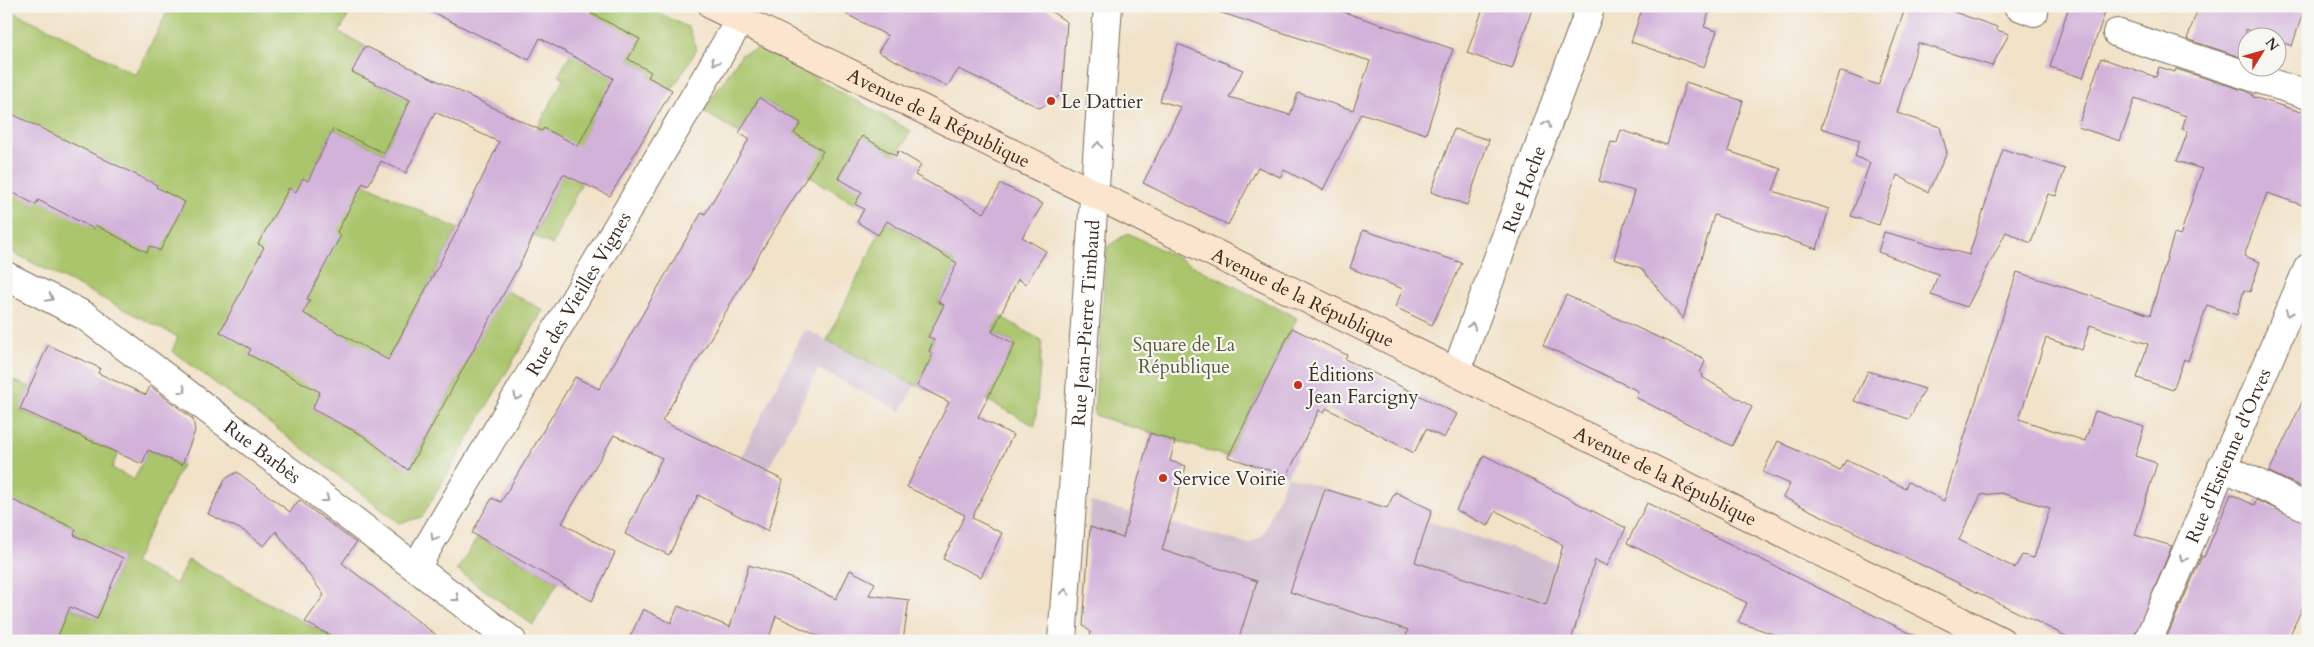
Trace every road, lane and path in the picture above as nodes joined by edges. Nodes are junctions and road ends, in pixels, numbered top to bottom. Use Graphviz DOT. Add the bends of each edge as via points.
graph roads {
  1 [pos="713,6"];
  2 [pos="1108,6"];
  3 [pos="1591,6"];
  4 [pos="740,20"];
  5 [pos="2117,33"];
  6 [pos="2308,95"];
  7 [pos="1095,194"];
  8 [pos="2308,268"];
  9 [pos="6,276"];
  10 [pos="1456,372"];
  11 [pos="2222,466"];
  12 [pos="2308,508"];
  13 [pos="416,567"];
  14 [pos="512,641"];
  15 [pos="1062,641"];
  16 [pos="2001,641"];
  17 [pos="2148,641"];
  1 -- 4 [label="street, Avenue de la République"];
  7 -- 2 [label="street, Rue Jean-Pierre Timbaud, one-way"];
  10 -- 3 [label="street, Rue Hoche, one-way"];
  4 -- 7 [label="street, Avenue de la République"];
  4 -- 13 [label="street, Rue des Vieilles Vignes, one-way"];
  5 -- 6 [label="street"];
  7 -- 10 [label="street, Avenue de la République"];
  15 -- 7 [label="street, Rue Jean-Pierre Timbaud, one-way"];
  8 -- 11 [label="street, Rue d'Estienne d'Orves, one-way"];
  9 -- 13 [label="street, Rue Barbès, one-way" via="85,316"];
  10 -- 16 [label="street, Avenue de la République"];
  11 -- 12 [label="street"];
  11 -- 17 [label="street, Rue d'Estienne d'Orves, one-way"];
  13 -- 14 [label="street, Rue Barbès, one-way"];
}
